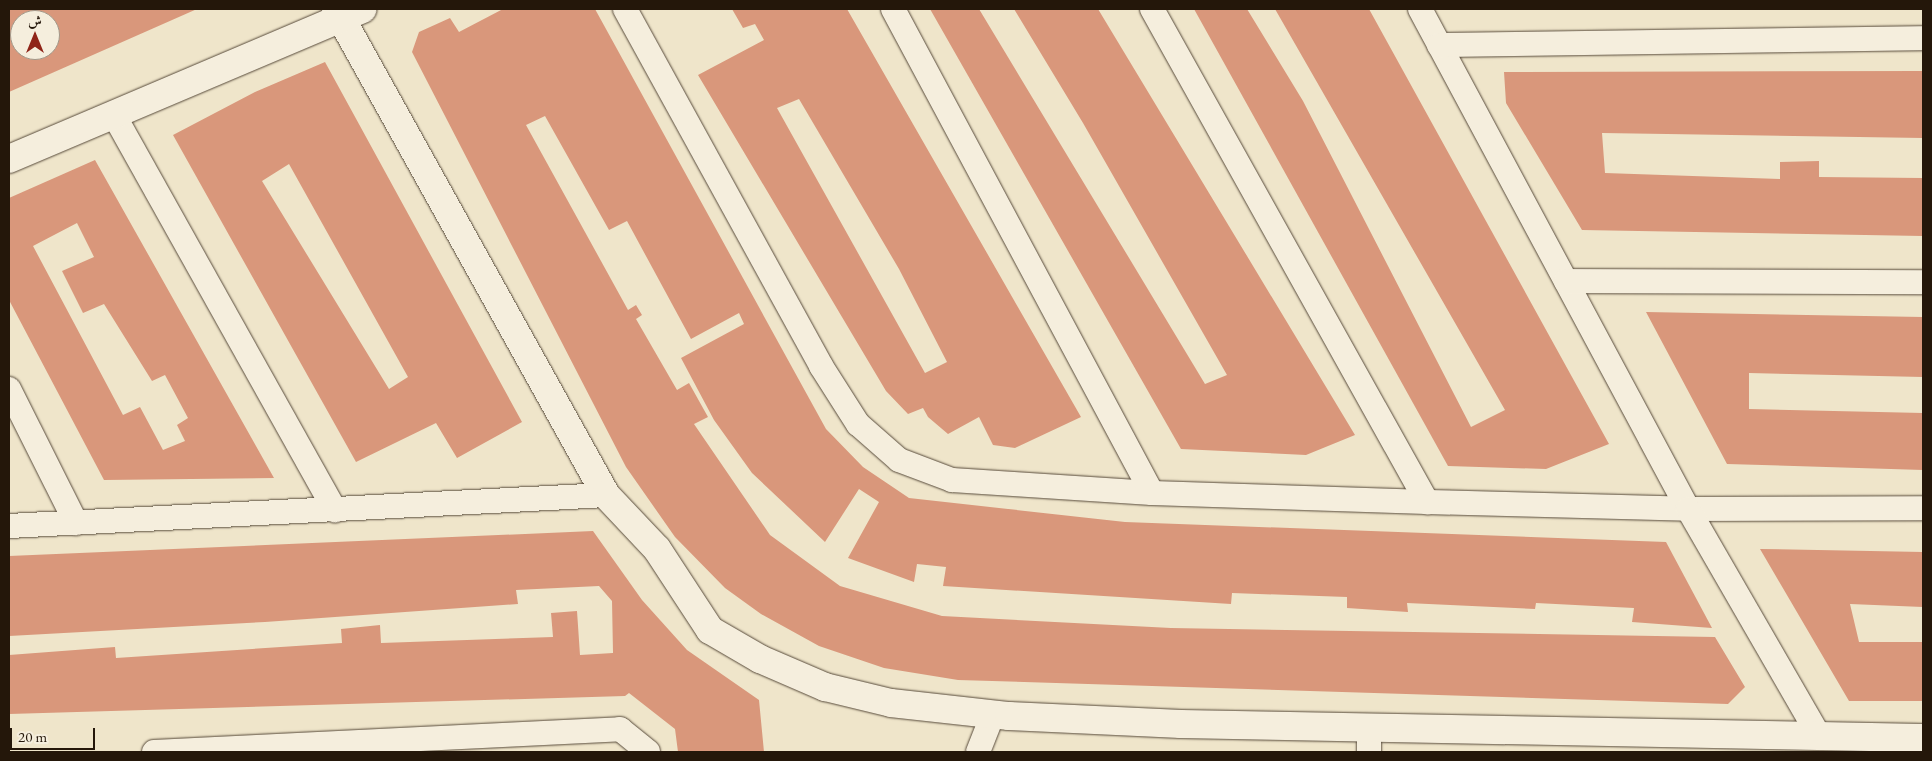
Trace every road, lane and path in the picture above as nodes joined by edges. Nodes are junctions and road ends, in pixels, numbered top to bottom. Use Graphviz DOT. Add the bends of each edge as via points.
graph roads {
  1 [pos="624,9"];
  2 [pos="893,9"];
  3 [pos="1152,9"];
  4 [pos="1420,9"];
  5 [pos="346,12"];
  6 [pos="1923,38"];
  7 [pos="1439,45"];
  8 [pos="114,115"];
  9 [pos="9,159"];
  10 [pos="1566,281"];
  11 [pos="1923,282"];
  12 [pos="9,389"];
  13 [pos="1152,493"];
  14 [pos="606,496"];
  15 [pos="1427,502"];
  16 [pos="1923,508"];
  17 [pos="1688,509"];
  18 [pos="334,510"];
  19 [pos="76,523"];
  20 [pos="9,526"];
  21 [pos="993,714"];
  22 [pos="1819,736"];
  23 [pos="1923,738"];
  24 [pos="1369,740"];
  25 [pos="154,752"];
  26 [pos="648,752"];
  27 [pos="978,752"];
  1 -- 13 [label="street" via="821,366 858,424 899,460 952,480"];
  2 -- 13 [label="street"];
  3 -- 15 [label="street"];
  4 -- 7 [label="street"];
  5 -- 8 [label="street"];
  5 -- 14 [label="street"];
  6 -- 7 [label="street"];
  7 -- 10 [label="street"];
  8 -- 9 [label="street"];
  8 -- 18 [label="street"];
  10 -- 11 [label="street"];
  10 -- 17 [label="street"];
  12 -- 19 [label="street"];
  13 -- 15 [label="street"];
  14 -- 18 [label="street"];
  14 -- 21 [label="street" via="657,549 710,630 760,659 825,687 891,703"];
  15 -- 17 [label="street"];
  16 -- 17 [label="street"];
  17 -- 22 [label="street"];
  18 -- 19 [label="street"];
  19 -- 20 [label="street"];
  21 -- 24 [label="street" via="1181,724"];
  21 -- 27 [label="street"];
  22 -- 23 [label="street"];
  22 -- 24 [label="street"];
  25 -- 26 [label="street" via="620,729"];
}
